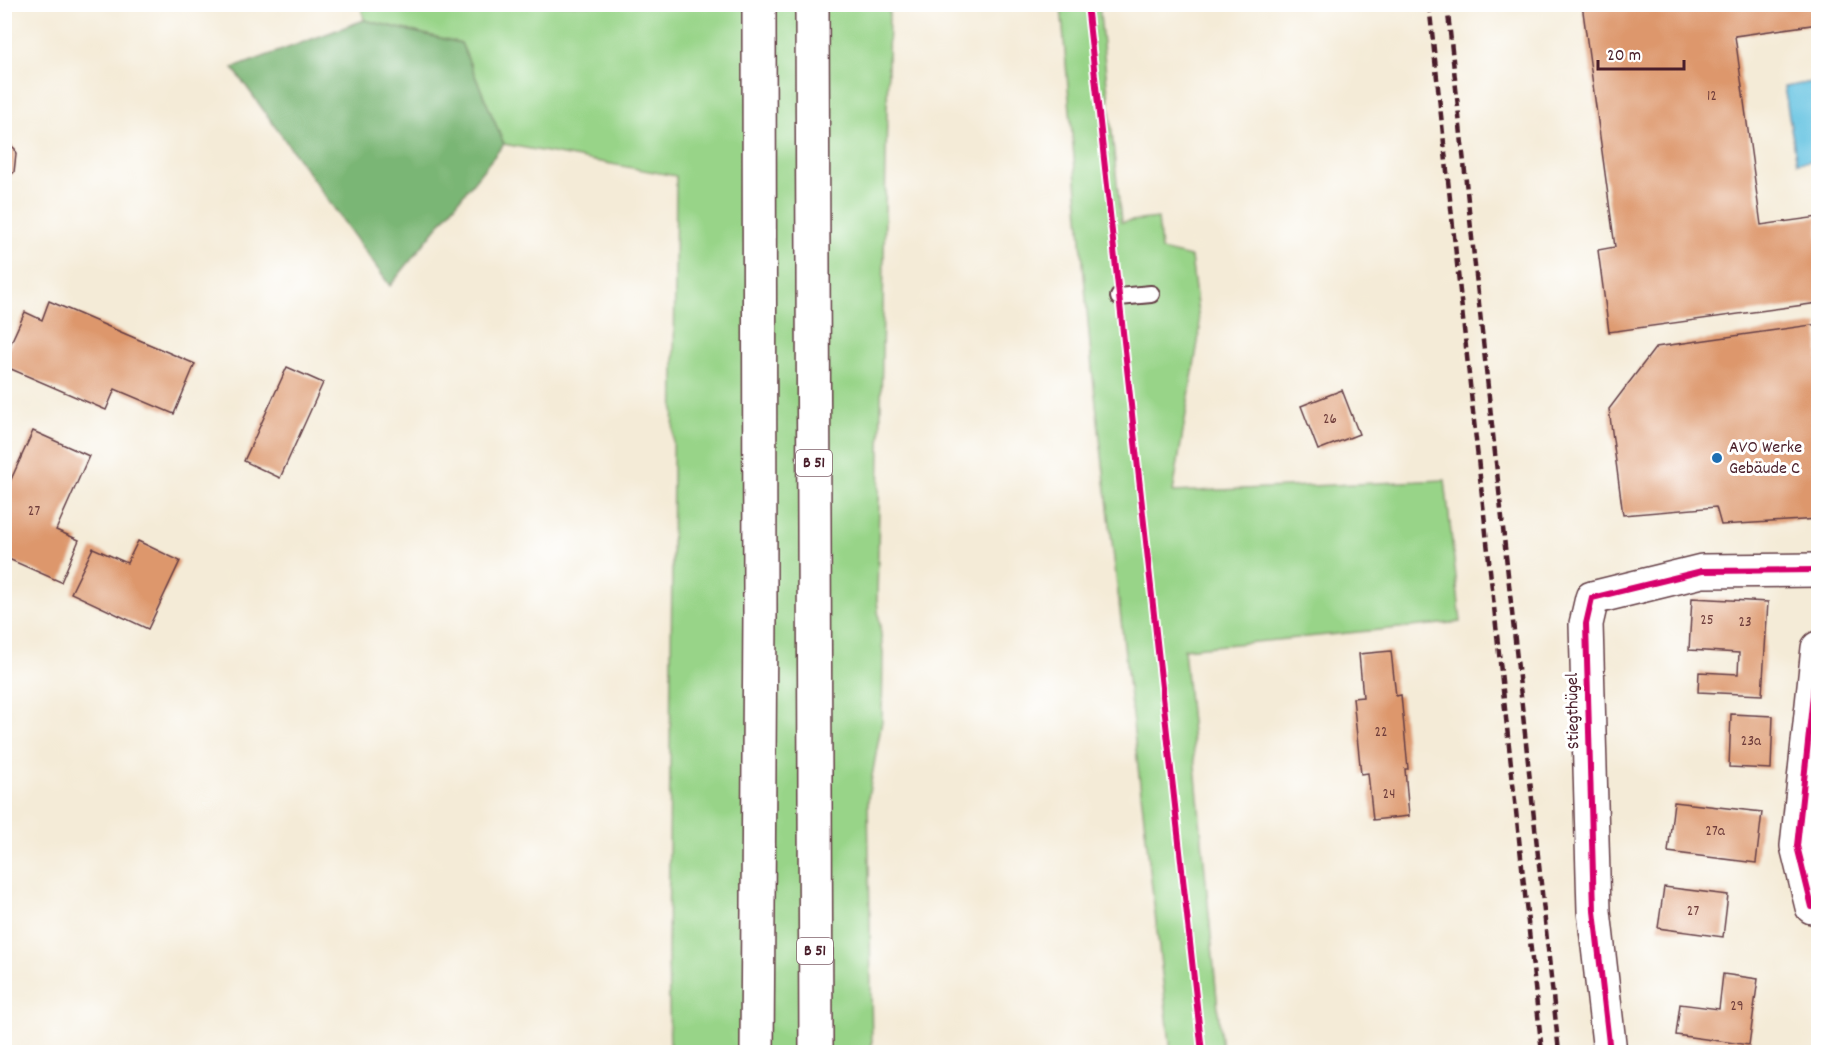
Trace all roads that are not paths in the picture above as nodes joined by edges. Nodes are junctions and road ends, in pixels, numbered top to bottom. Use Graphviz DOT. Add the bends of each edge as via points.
graph roads {
  1 [pos="759,4"];
  2 [pos="812,4"];
  3 [pos="829,4"];
  4 [pos="814,77"];
  5 [pos="1151,294"];
  6 [pos="1119,297"];
  7 [pos="1818,570"];
  8 [pos="1818,648"];
  9 [pos="1812,907"];
  10 [pos="757,1053"];
  11 [pos="816,1053"];
  12 [pos="1610,1053"];
  1 -- 10 [label="main road"];
  2 -- 4 [label="main road, B 51"];
  3 -- 4 [label="main road"];
  4 -- 11 [label="main road, B 51"];
  5 -- 6 [label="lane"];
  7 -- 12 [label="main road, Stiegthügel" via="1702,571 1592,598 1586,624 1594,911"];
  8 -- 9 [label="main road" via="1797,846"];
}
